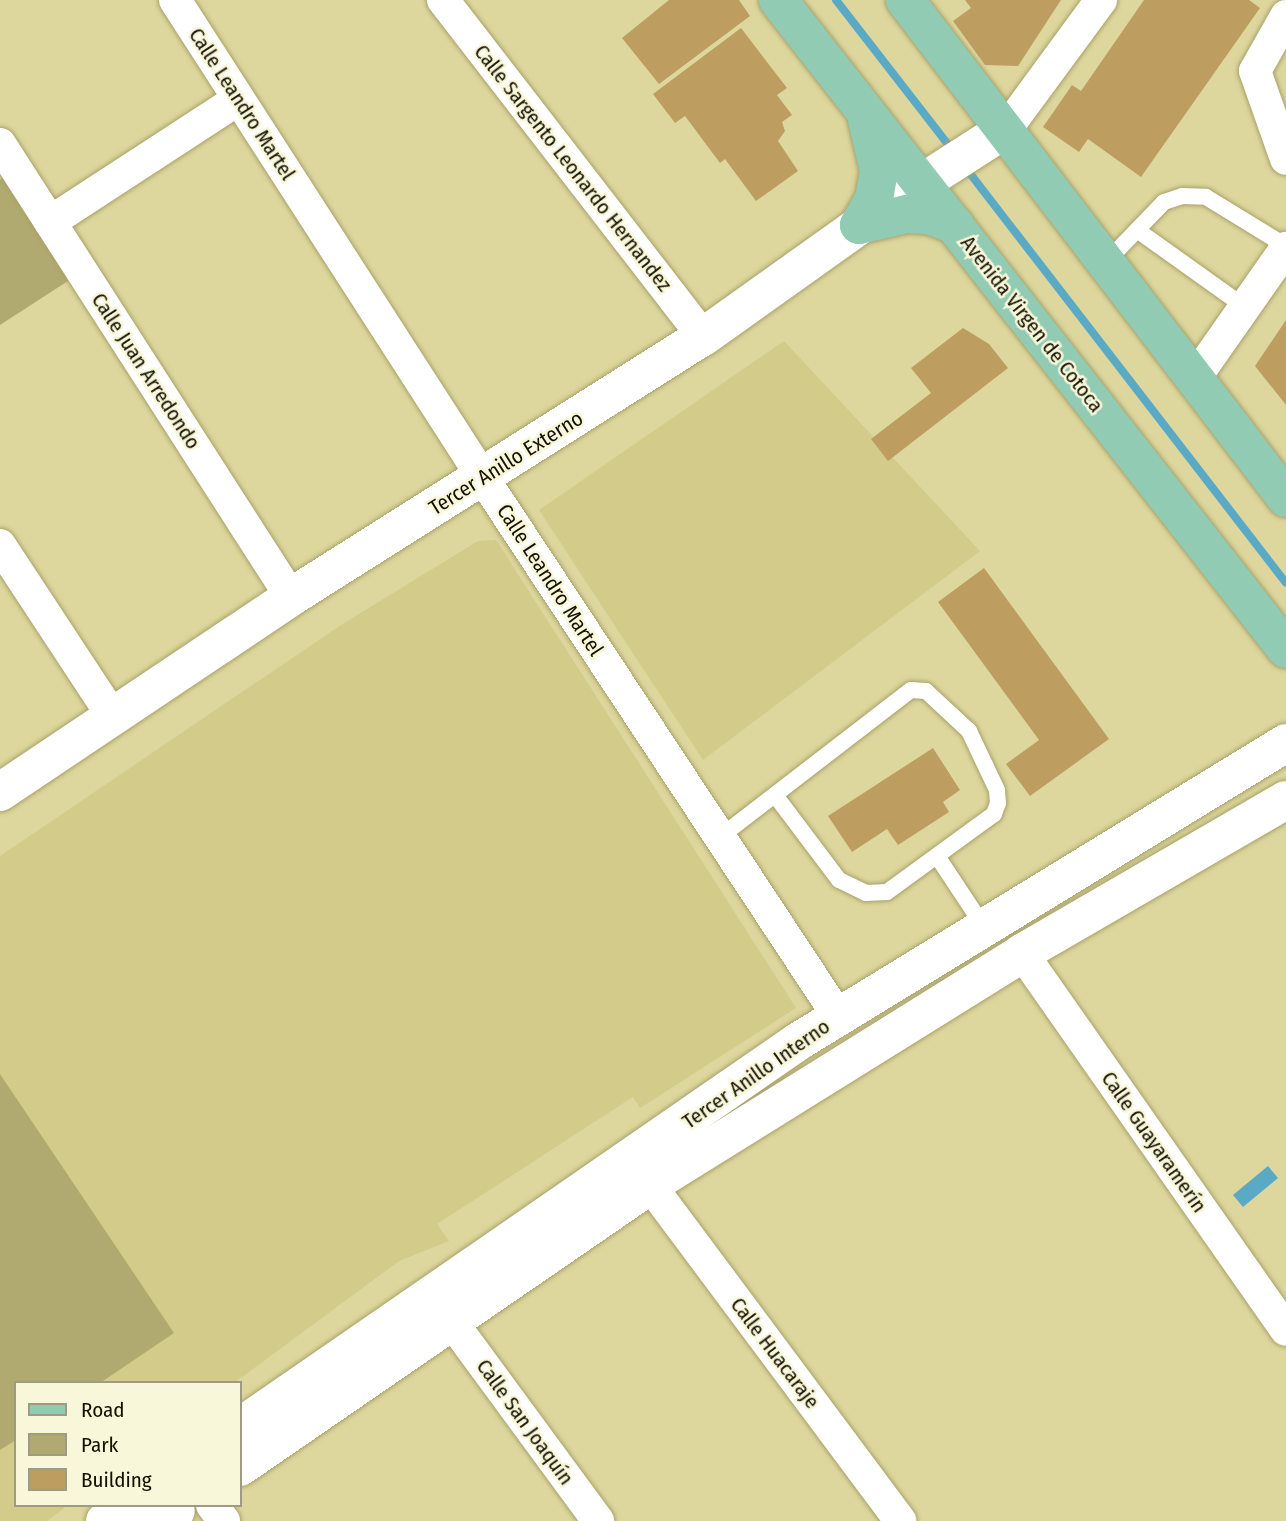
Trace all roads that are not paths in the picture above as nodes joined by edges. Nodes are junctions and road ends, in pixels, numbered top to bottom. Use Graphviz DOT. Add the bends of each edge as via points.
graph roads {
  1 [pos="176,0"];
  2 [pos="443,0"];
  3 [pos="778,0"];
  4 [pos="905,0"];
  5 [pos="1101,0"];
  6 [pos="1286,16"];
  7 [pos="239,99"];
  8 [pos="865,111"];
  9 [pos="1000,133"];
  10 [pos="0,144"];
  11 [pos="1286,159"];
  12 [pos="932,177"];
  13 [pos="50,222"];
  14 [pos="859,225"];
  15 [pos="955,225"];
  16 [pos="1137,230"];
  17 [pos="1286,247"];
  18 [pos="1107,261"];
  19 [pos="1245,307"];
  20 [pos="703,337"];
  21 [pos="1195,377"];
  22 [pos="483,478"];
  23 [pos="1286,498"];
  24 [pos="0,545"];
  25 [pos="291,597"];
  26 [pos="1286,649"];
  27 [pos="111,714"];
  28 [pos="1286,743"];
  29 [pos="0,792"];
  30 [pos="775,795"];
  31 [pos="1199,798"];
  32 [pos="1286,800"];
  33 [pos="720,836"];
  34 [pos="937,856"];
  35 [pos="984,928"];
  36 [pos="1022,953"];
  37 [pos="838,1016"];
  38 [pos="697,1116"];
  39 [pos="650,1185"];
  40 [pos="452,1322"];
  41 [pos="1286,1330"];
  42 [pos="242,1426"];
  43 [pos="242,1446"];
  44 [pos="242,1466"];
  45 [pos="152,1512"];
  46 [pos="224,1521"];
  47 [pos="598,1521"];
  48 [pos="900,1521"];
  1 -- 7 [label="street, Calle Leandro Martel"];
  2 -- 20 [label="street, Calle Sargento Leonardo Hernandez"];
  3 -- 8 [label="main road, Avenida Virgen de Cotoca"];
  4 -- 9 [label="main road"];
  5 -- 9 [label="street"];
  6 -- 11 [label="street" via="1255,71"];
  7 -- 13 [label="street"];
  7 -- 22 [label="street, Calle Leandro Martel"];
  8 -- 12 [label="main road, Avenida Virgen de Cotoca"];
  8 -- 14 [label="main road" via="879,171 874,199"];
  9 -- 12 [label="main road, Tercer Anillo Externo"];
  9 -- 18 [label="main road"];
  10 -- 13 [label="street, Calle Juan Arredondo"];
  12 -- 14 [label="main road, Tercer Anillo Externo"];
  12 -- 15 [label="main road, Avenida Virgen de Cotoca"];
  13 -- 25 [label="street, Calle Juan Arredondo"];
  14 -- 15 [label="main road" via="907,214 929,215"];
  14 -- 20 [label="main road, Tercer Anillo Externo"];
  15 -- 26 [label="main road, Avenida Virgen de Cotoca"];
  16 -- 17 [label="lane" via="1164,202 1182,196 1206,197"];
  16 -- 18 [label="lane"];
  16 -- 19 [label="lane"];
  17 -- 19 [label="street"];
  18 -- 21 [label="main road"];
  19 -- 21 [label="street"];
  20 -- 22 [label="main road, Tercer Anillo Externo"];
  21 -- 23 [label="main road"];
  22 -- 25 [label="main road, Tercer Anillo Externo"];
  22 -- 33 [label="street, Calle Leandro Martel"];
  24 -- 27 [label="street"];
  25 -- 27 [label="main road, Tercer Anillo Externo"];
  27 -- 29 [label="main road, Tercer Anillo Externo"];
  28 -- 31 [label="main road, Tercer Anillo Interno"];
  30 -- 33 [label="lane"];
  30 -- 34 [label="lane" via="839,880 866,893 887,892"];
  30 -- 34 [label="lane" via="911,690 926,691 969,731 997,790 998,803 995,814"];
  31 -- 35 [label="main road, Tercer Anillo Interno"];
  31 -- 36 [label="main road" via="1166,839 1023,927 1017,939"];
  32 -- 36 [label="main road, Tercer Anillo Interno"];
  33 -- 37 [label="street, Calle Leandro Martel"];
  34 -- 35 [label="lane"];
  35 -- 37 [label="main road, Tercer Anillo Interno"];
  36 -- 39 [label="main road, Tercer Anillo Interno"];
  36 -- 41 [label="street, Calle Guayaramerín"];
  37 -- 38 [label="main road, Tercer Anillo Interno"];
  37 -- 39 [label="main road" via="840,1037 706,1128 659,1170"];
  38 -- 40 [label="main road" via="617,1190 460,1299 454,1305"];
  38 -- 42 [label="main road, Tercer Anillo Interno"];
  39 -- 40 [label="main road, Tercer Anillo Interno"];
  39 -- 48 [label="street, Calle Huacaraje"];
  40 -- 43 [label="main road" via="443,1319 420,1324"];
  40 -- 44 [label="main road, Tercer Anillo Interno"];
  40 -- 47 [label="street, Calle San Joaquín"];
  45 -- 46 [label="street"];
}
